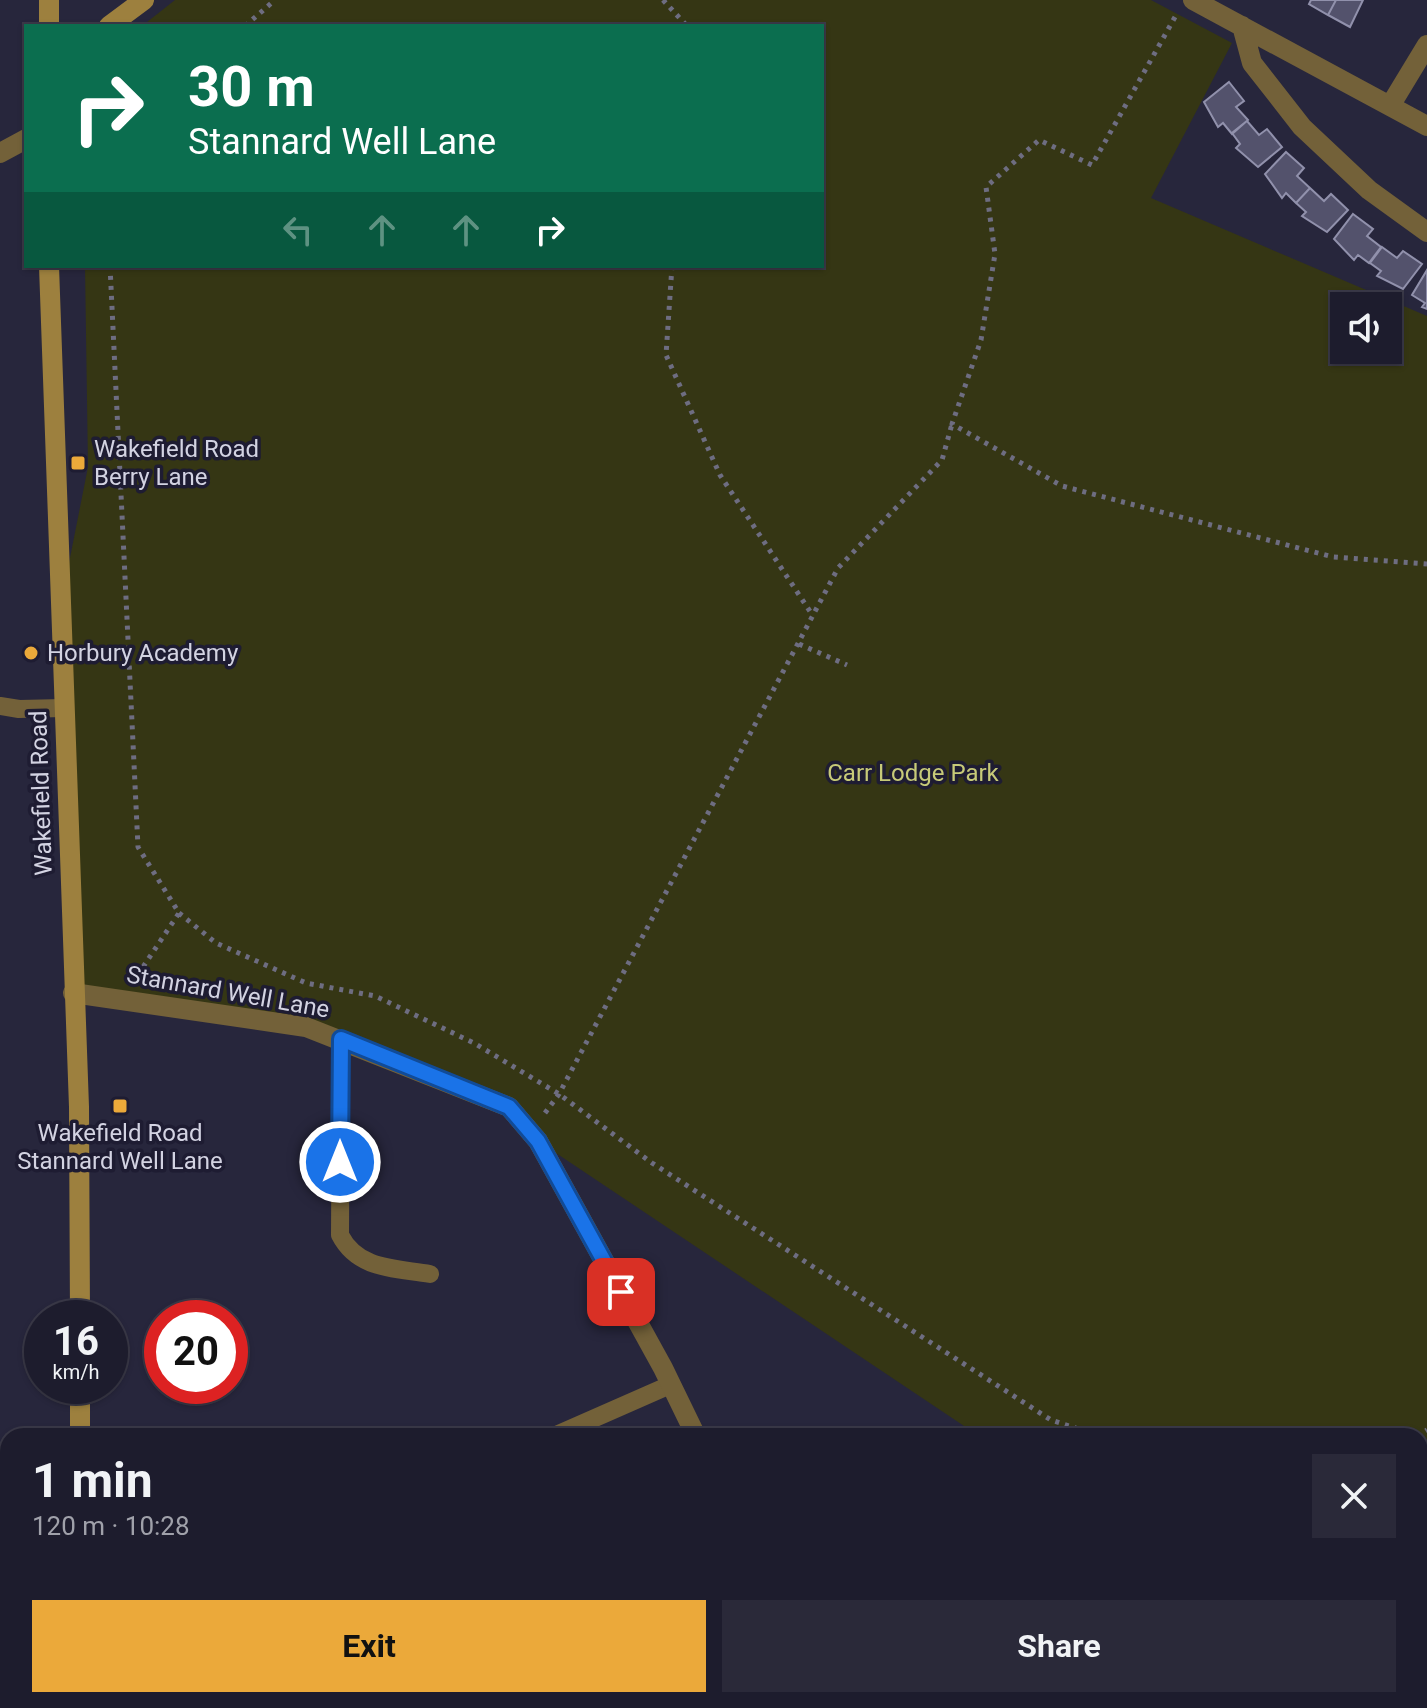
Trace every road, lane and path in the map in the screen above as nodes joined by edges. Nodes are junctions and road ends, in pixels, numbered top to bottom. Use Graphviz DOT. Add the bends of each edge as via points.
graph roads {
  1 [pos="49,0"];
  2 [pos="144,0"];
  3 [pos="275,0"];
  4 [pos="663,0"];
  5 [pos="1185,7"];
  6 [pos="49,24"];
  7 [pos="112,24"];
  8 [pos="247,24"];
  9 [pos="685,24"];
  10 [pos="1242,26"];
  11 [pos="1427,45"];
  12 [pos="1390,106"];
  13 [pos="1427,126"];
  14 [pos="24,140"];
  15 [pos="0,153"];
  16 [pos="1427,232"];
  17 [pos="49,268"];
  18 [pos="110,268"];
  19 [pos="672,268"];
  20 [pos="952,424"];
  21 [pos="1427,564"];
  22 [pos="814,617"];
  23 [pos="799,644"];
  24 [pos="847,665"];
  25 [pos="0,706"];
  26 [pos="64,708"];
  27 [pos="179,913"];
  28 [pos="73,993"];
  29 [pos="121,1000"];
  30 [pos="341,1039"];
  31 [pos="559,1094"];
  32 [pos="531,1133"];
  33 [pos="430,1274"];
  34 [pos="80,1300"];
  35 [pos="670,1385"];
  36 [pos="80,1404"];
  37 [pos="80,1428"];
  38 [pos="572,1428"];
  39 [pos="692,1428"];
  40 [pos="1076,1428"];
  1 -- 6 [label="main road"];
  2 -- 7 [label="main road"];
  3 -- 8 [label="path"];
  4 -- 9 [label="path"];
  5 -- 10 [label="street"];
  5 -- 20 [label="path" via="1092,165 1039,140 986,187 995,254 981,340"];
  10 -- 12 [label="street"];
  10 -- 16 [label="street" via="1252,63 1302,127 1369,190"];
  11 -- 12 [label="street"];
  12 -- 13 [label="street"];
  14 -- 15 [label="street"];
  17 -- 26 [label="main road, Wakefield Road"];
  18 -- 27 [label="path" via="138,847"];
  19 -- 22 [label="path" via="666,355 720,475"];
  20 -- 21 [label="path" via="1062,486 1333,557"];
  20 -- 22 [label="path" via="942,460 838,568"];
  22 -- 23 [label="path"];
  23 -- 24 [label="path"];
  23 -- 31 [label="path"];
  25 -- 26 [label="lane"];
  26 -- 28 [label="main road, Wakefield Road"];
  27 -- 29 [label="path"];
  27 -- 31 [label="path" via="216,943 306,983 375,996 474,1043"];
  28 -- 29 [label="street, Stannard Well Lane"];
  28 -- 34 [label="main road, Wakefield Road"];
  29 -- 30 [label="street, Stannard Well Lane" via="306,1027"];
  30 -- 32 [label="street, Stannard Well Lane" via="509,1107"];
  30 -- 33 [label="lane" via="340,1235 369,1264"];
  31 -- 32 [label="path"];
  31 -- 40 [label="path" via="652,1163 1051,1420"];
  32 -- 35 [label="street, Stannard Well Lane"];
  35 -- 38 [label="lane"];
  35 -- 39 [label="street, Stannard Well Lane"];
  36 -- 37 [label="main road"];
}
